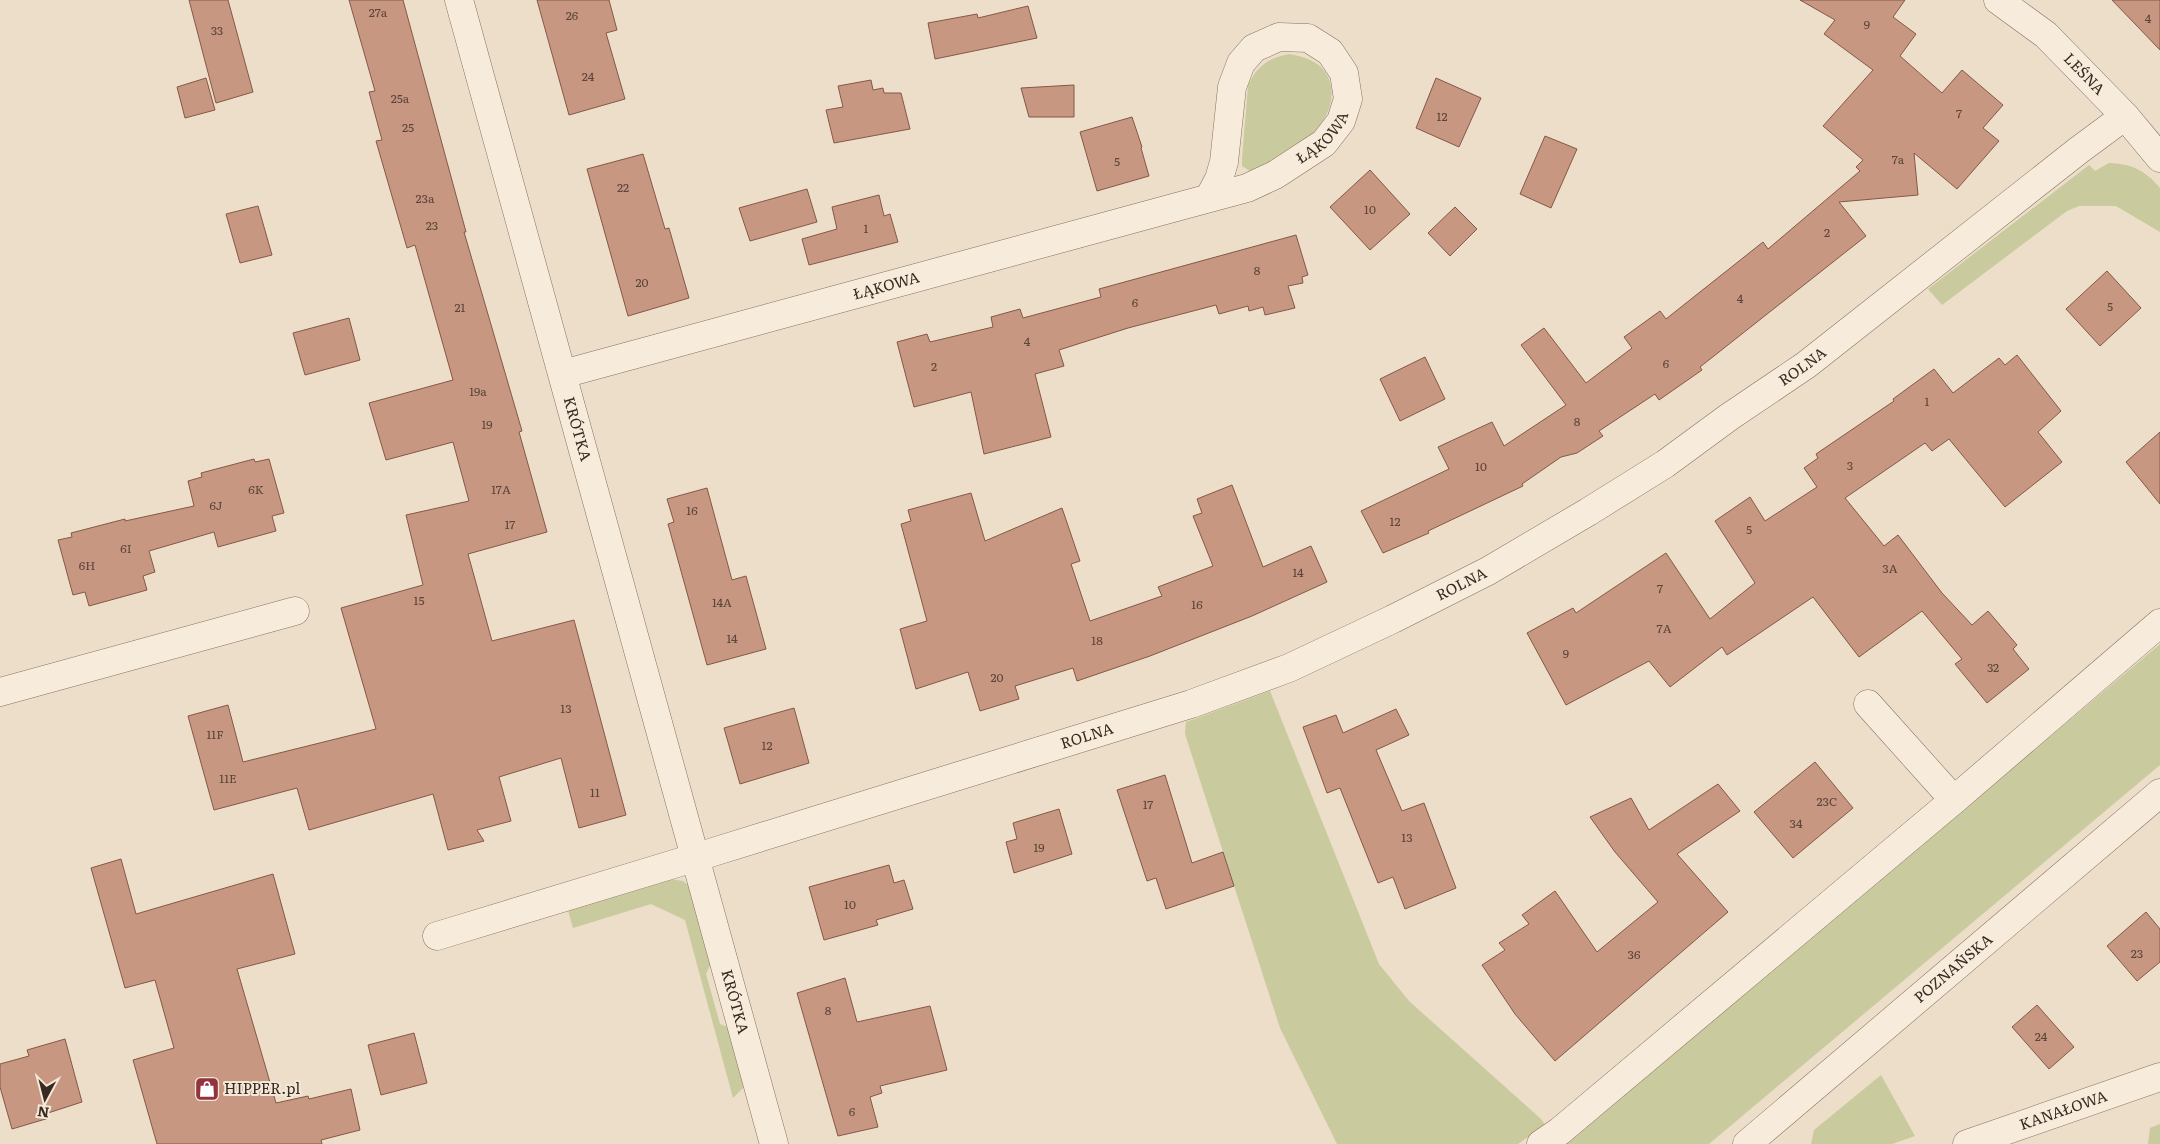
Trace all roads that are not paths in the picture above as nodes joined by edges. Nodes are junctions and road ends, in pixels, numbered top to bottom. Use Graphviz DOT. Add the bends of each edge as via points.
graph roads {
  1 [pos="459,0"];
  2 [pos="1998,0"];
  3 [pos="2125,116"];
  4 [pos="2160,158"];
  5 [pos="1209,198"];
  6 [pos="563,374"];
  7 [pos="295,611"];
  8 [pos="2160,623"];
  9 [pos="0,692"];
  10 [pos="1868,704"];
  11 [pos="2160,793"];
  12 [pos="1954,800"];
  13 [pos="697,857"];
  14 [pos="437,936"];
  15 [pos="2160,1076"];
  16 [pos="774,1144"];
  17 [pos="1541,1144"];
  18 [pos="1747,1144"];
  19 [pos="1967,1144"];
  1 -- 6 [label="street, KRÓTKA"];
  2 -- 3 [label="street, LEŚNA" via="2046,35"];
  3 -- 4 [label="street, LEŚNA"];
  3 -- 13 [label="street, ROLNA" via="1806,365 1665,464 1488,571 1289,668 1191,704"];
  5 -- 5 [label="street, ŁĄKOWA" via="1247,188 1324,144 1341,121 1348,99 1344,73 1330,52 1308,38 1279,37 1254,48 1241,63 1232,87 1224,162"];
  5 -- 6 [label="street, ŁĄKOWA"];
  6 -- 13 [label="street, KRÓTKA"];
  7 -- 9 [label="street"];
  8 -- 12 [label="street"];
  10 -- 12 [label="street"];
  11 -- 18 [label="street, POZNAŃSKA"];
  12 -- 17 [label="street"];
  13 -- 14 [label="street"];
  13 -- 16 [label="street, KRÓTKA"];
  15 -- 19 [label="street, KANAŁOWA"];
}
